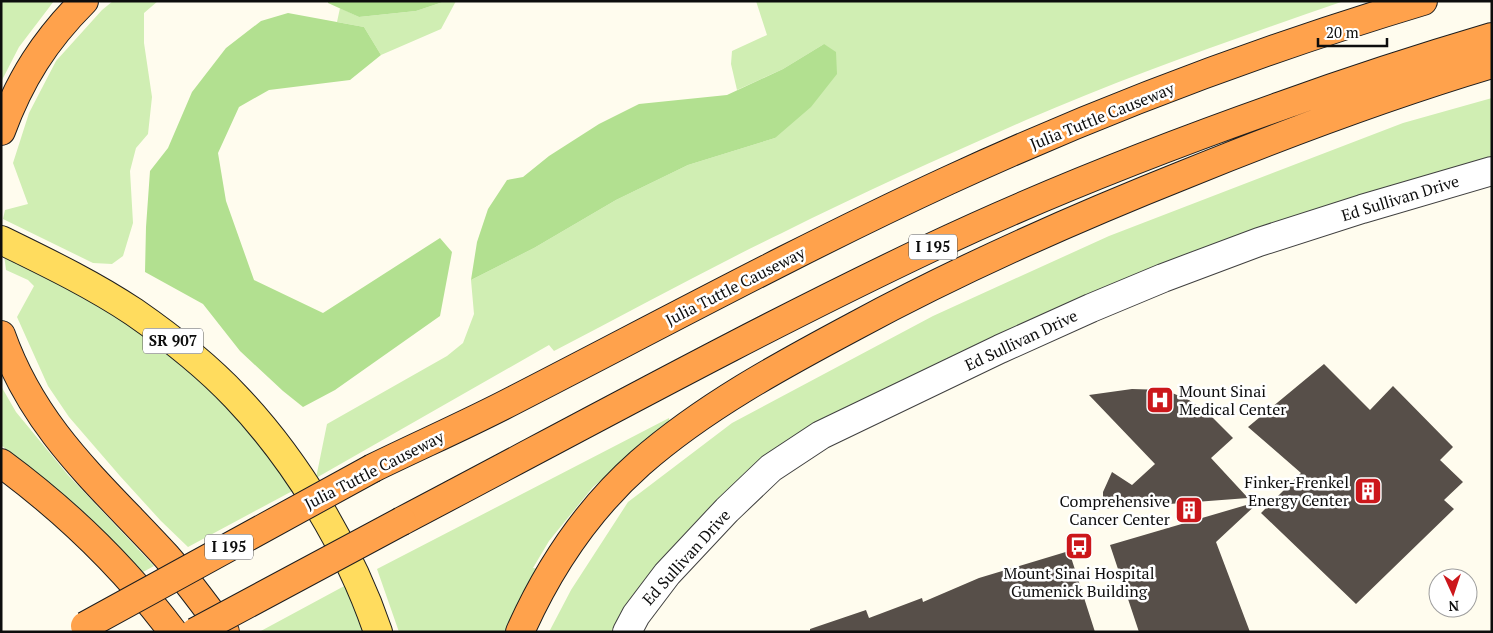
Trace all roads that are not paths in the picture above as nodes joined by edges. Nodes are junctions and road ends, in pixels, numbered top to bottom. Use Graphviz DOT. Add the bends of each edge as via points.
graph roads {
  1 [pos="84,1"];
  2 [pos="1422,1"];
  3 [pos="1492,37"];
  4 [pos="1492,64"];
  5 [pos="1,130"];
  6 [pos="1492,171"];
  7 [pos="1,240"];
  8 [pos="1,334"];
  9 [pos="1,463"];
  10 [pos="80,629"];
  11 [pos="173,632"];
  12 [pos="195,632"];
  13 [pos="224,632"];
  14 [pos="378,632"];
  15 [pos="520,632"];
  16 [pos="627,632"];
  1 -- 5 [label="highway" via="36,58"];
  2 -- 10 [label="highway, Julia Tuttle Causeway / I 195, bridge" via="1263,52 1103,114 948,181 791,256 511,402 374,468"];
  3 -- 12 [label="highway, I 195, bridge" via="1349,82 1164,149 1084,180 958,236 756,335"];
  4 -- 15 [label="highway" via="1327,119 1062,226 929,287 764,377 668,440 613,490 562,554"];
  6 -- 16 [label="street, Ed Sullivan Drive" via="1259,242 1172,275 1000,349 821,436 771,468 738,499 663,579"];
  7 -- 14 [label="main road, SR 907" via="133,311 198,361 235,396 275,443 342,547"];
  8 -- 13 [label="highway" via="24,388 42,417 82,468 168,558"];
  9 -- 11 [label="highway" via="66,515 129,579"];
}
